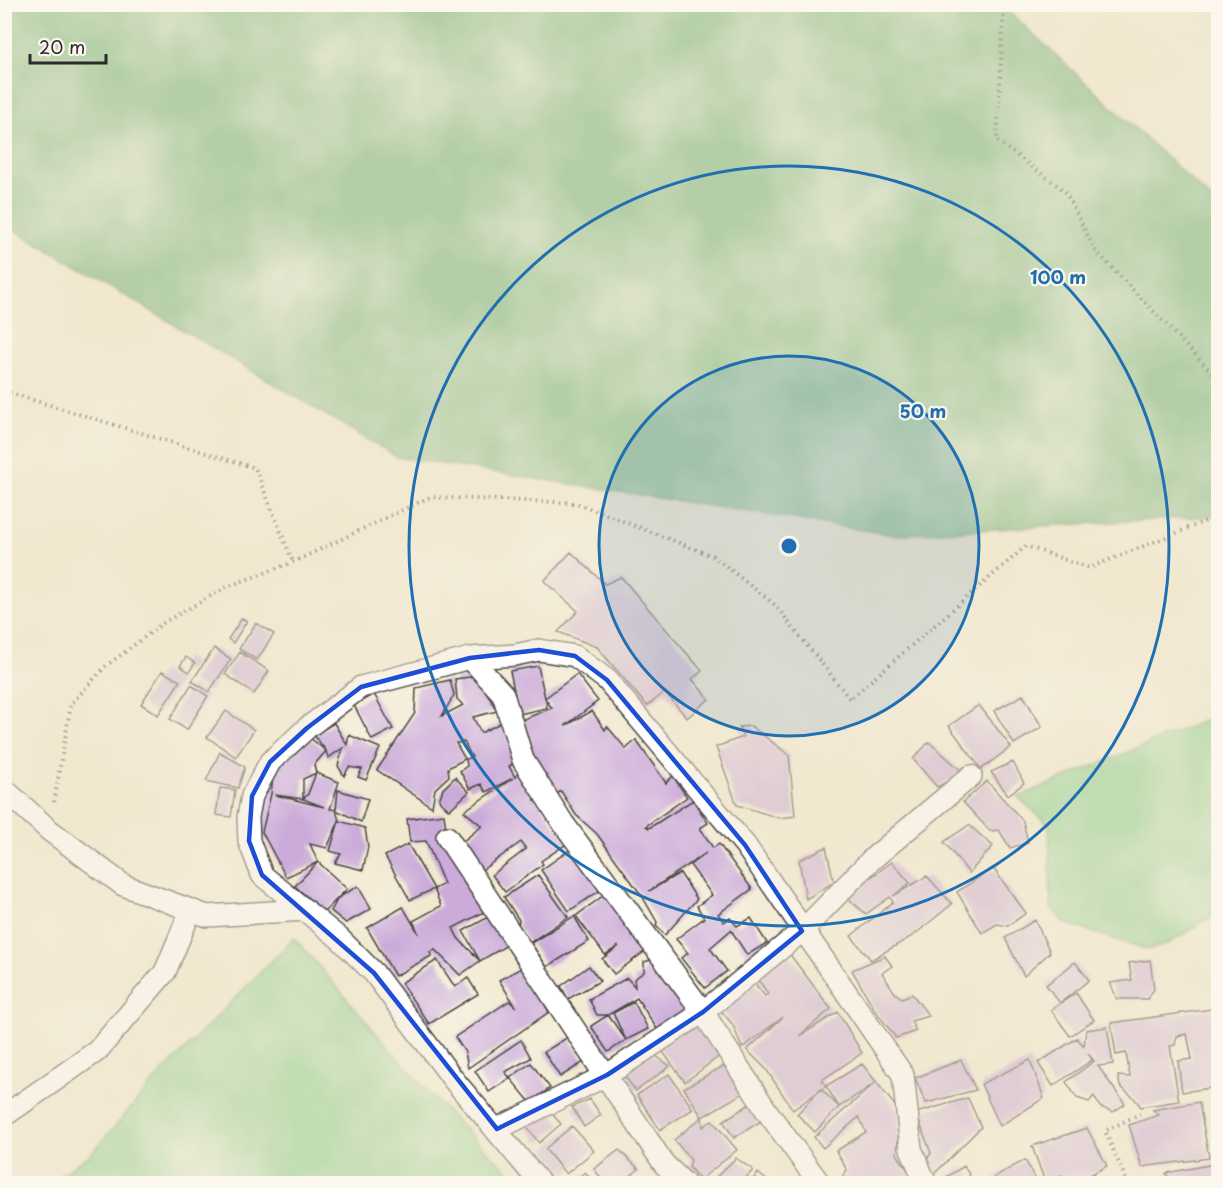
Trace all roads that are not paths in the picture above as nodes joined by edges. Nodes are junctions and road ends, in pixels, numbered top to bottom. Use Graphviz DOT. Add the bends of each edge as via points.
graph roads {
  1 [pos="471,658"];
  2 [pos="971,776"];
  3 [pos="4,789"];
  4 [pos="447,837"];
  5 [pos="191,910"];
  6 [pos="306,910"];
  7 [pos="802,931"];
  8 [pos="703,1012"];
  9 [pos="607,1076"];
  10 [pos="4,1116"];
  11 [pos="497,1129"];
  12 [pos="541,1184"];
  13 [pos="685,1184"];
  14 [pos="820,1184"];
  15 [pos="926,1184"];
  1 -- 6 [label="street" via="361,687 270,762 252,796 249,841 262,875"];
  1 -- 7 [label="street" via="515,656 539,650 575,656 607,680 745,845"];
  1 -- 8 [label="street" via="503,694 523,760 563,823"];
  2 -- 7 [label="street" via="871,860"];
  3 -- 5 [label="street" via="49,830 123,885"];
  4 -- 9 [label="street"];
  5 -- 6 [label="street" via="207,916"];
  5 -- 10 [label="street" via="165,972 97,1052"];
  6 -- 11 [label="street" via="374,973 453,1079"];
  7 -- 8 [label="street"];
  7 -- 15 [label="street" via="848,991 903,1075 911,1149"];
  8 -- 9 [label="street"];
  8 -- 14 [label="street" via="766,1110"];
  9 -- 11 [label="street"];
  9 -- 13 [label="street" via="664,1164"];
  11 -- 12 [label="street"];
}
